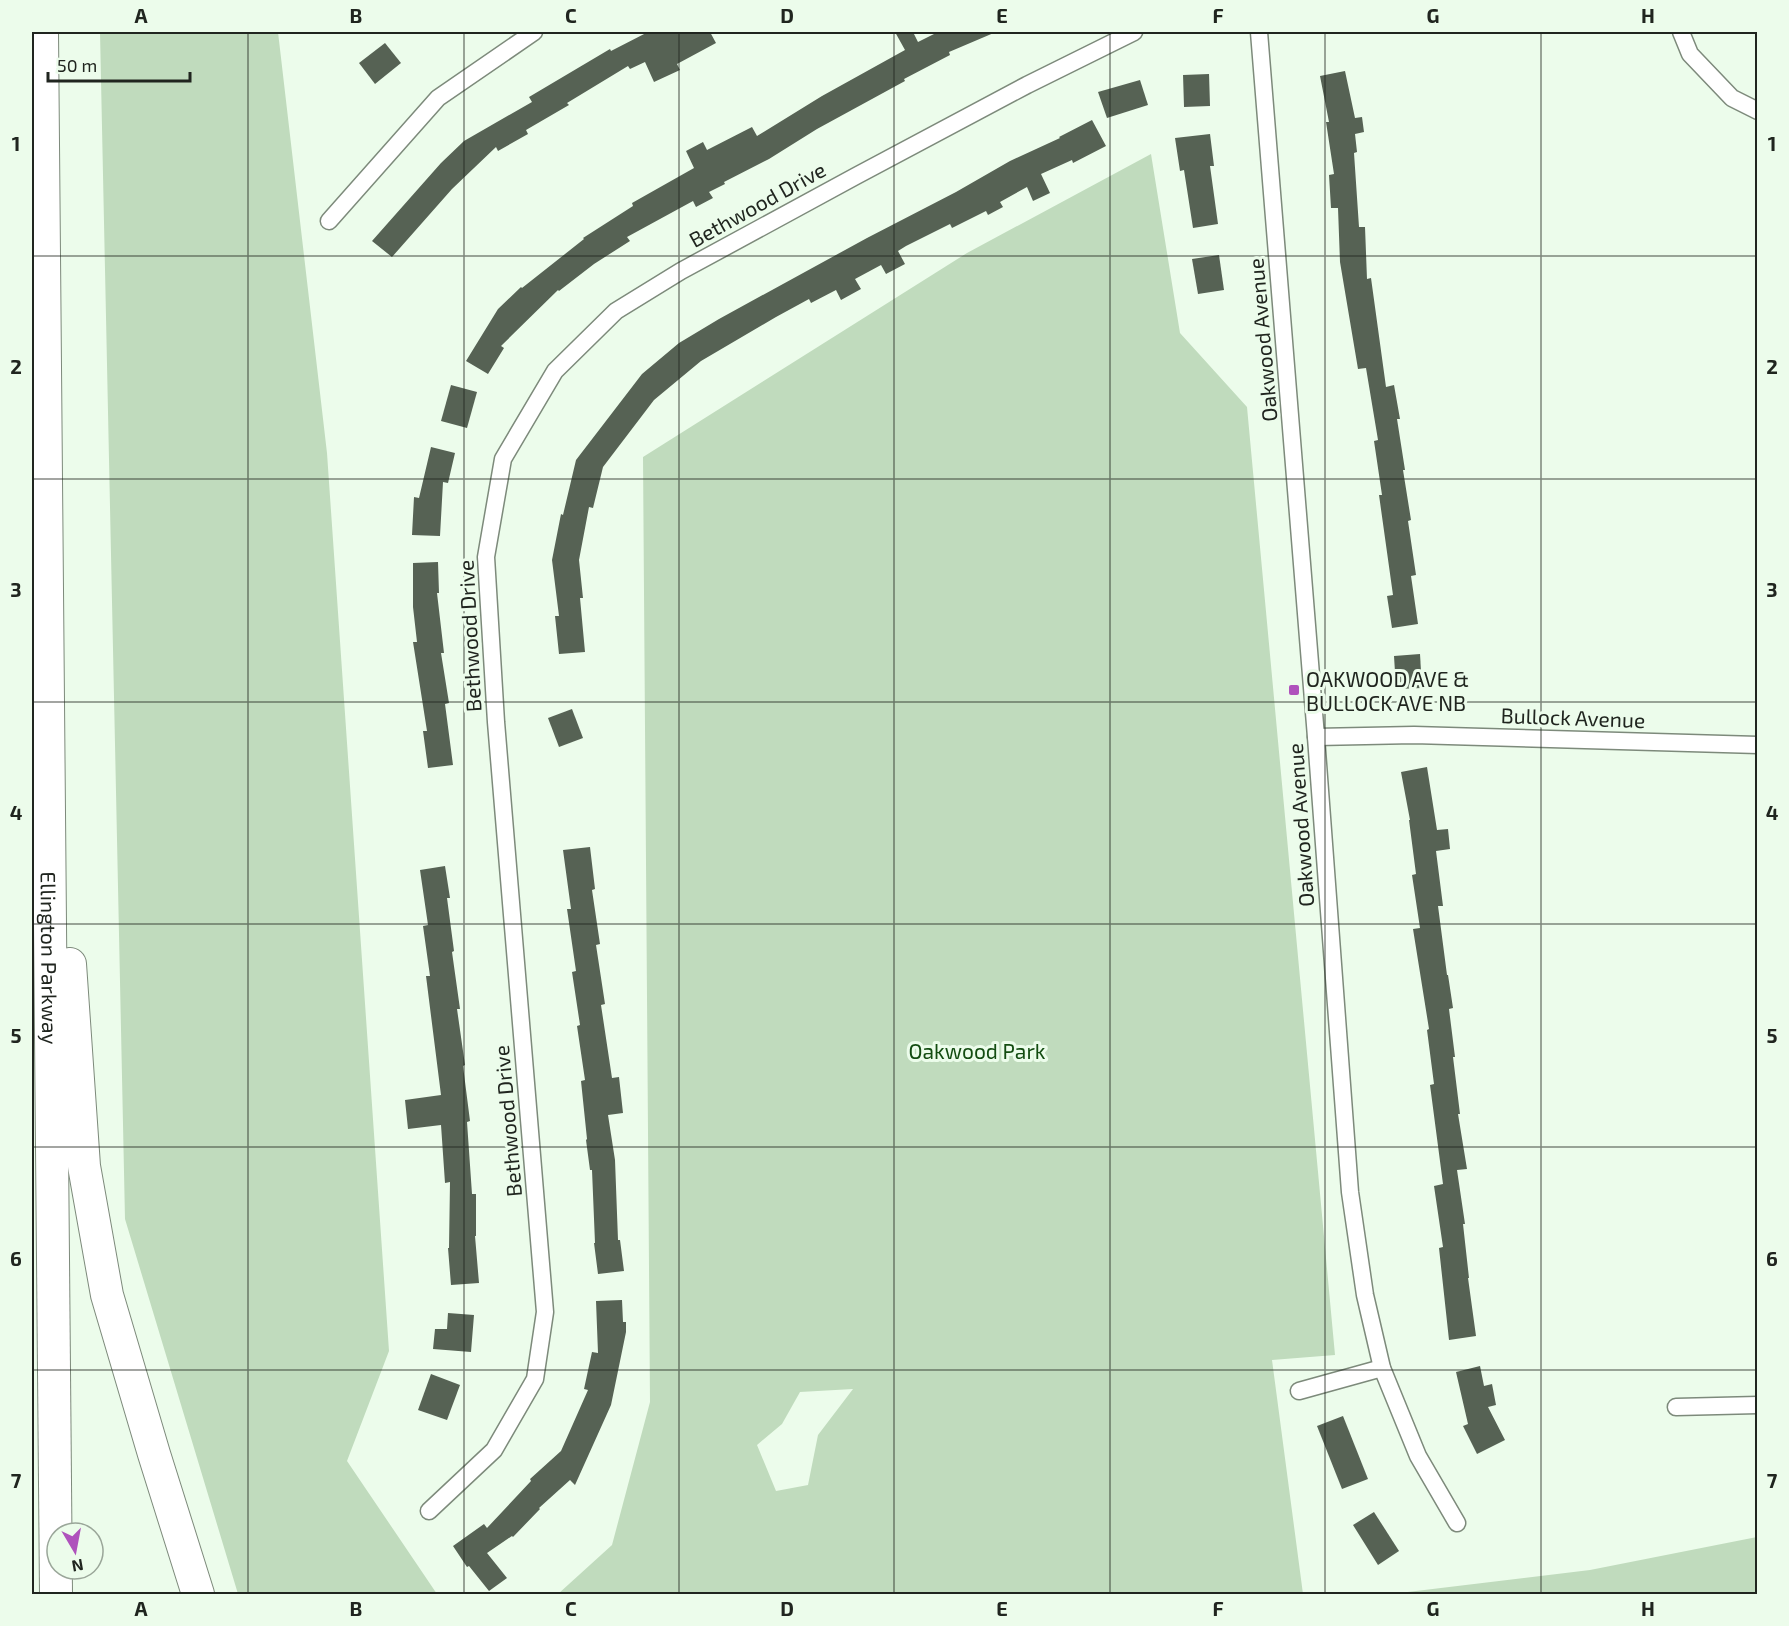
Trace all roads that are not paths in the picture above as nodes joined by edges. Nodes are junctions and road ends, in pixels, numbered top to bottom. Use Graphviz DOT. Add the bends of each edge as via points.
graph roads {
  1 [pos="42,32"];
  2 [pos="534,32"];
  3 [pos="1134,32"];
  4 [pos="1259,32"];
  5 [pos="1681,32"];
  6 [pos="1758,111"];
  7 [pos="330,221"];
  8 [pos="46,538"];
  9 [pos="1316,737"];
  10 [pos="1758,745"];
  11 [pos="1382,1368"];
  12 [pos="1299,1391"];
  13 [pos="1758,1405"];
  14 [pos="1676,1407"];
  15 [pos="429,1511"];
  16 [pos="1457,1523"];
  17 [pos="56,1594"];
  18 [pos="198,1594"];
  1 -- 8 [label="highway, Ellington Parkway"];
  2 -- 7 [label="street" via="438,98"];
  3 -- 15 [label="street, Bethwood Drive" via="835,187 616,311 555,371 503,459 486,557 545,1312 535,1379 494,1450"];
  4 -- 9 [label="street, Oakwood Avenue"];
  5 -- 6 [label="street" via="1690,54 1732,98"];
  8 -- 17 [label="highway, Ellington Parkway"];
  8 -- 18 [label="highway" via="84,1166 107,1295"];
  9 -- 10 [label="street, Bullock Avenue" via="1414,735"];
  9 -- 11 [label="street, Oakwood Avenue" via="1350,1192 1365,1295"];
  11 -- 12 [label="street"];
  11 -- 16 [label="street, Oakwood Avenue" via="1418,1456"];
  13 -- 14 [label="street"];
}
